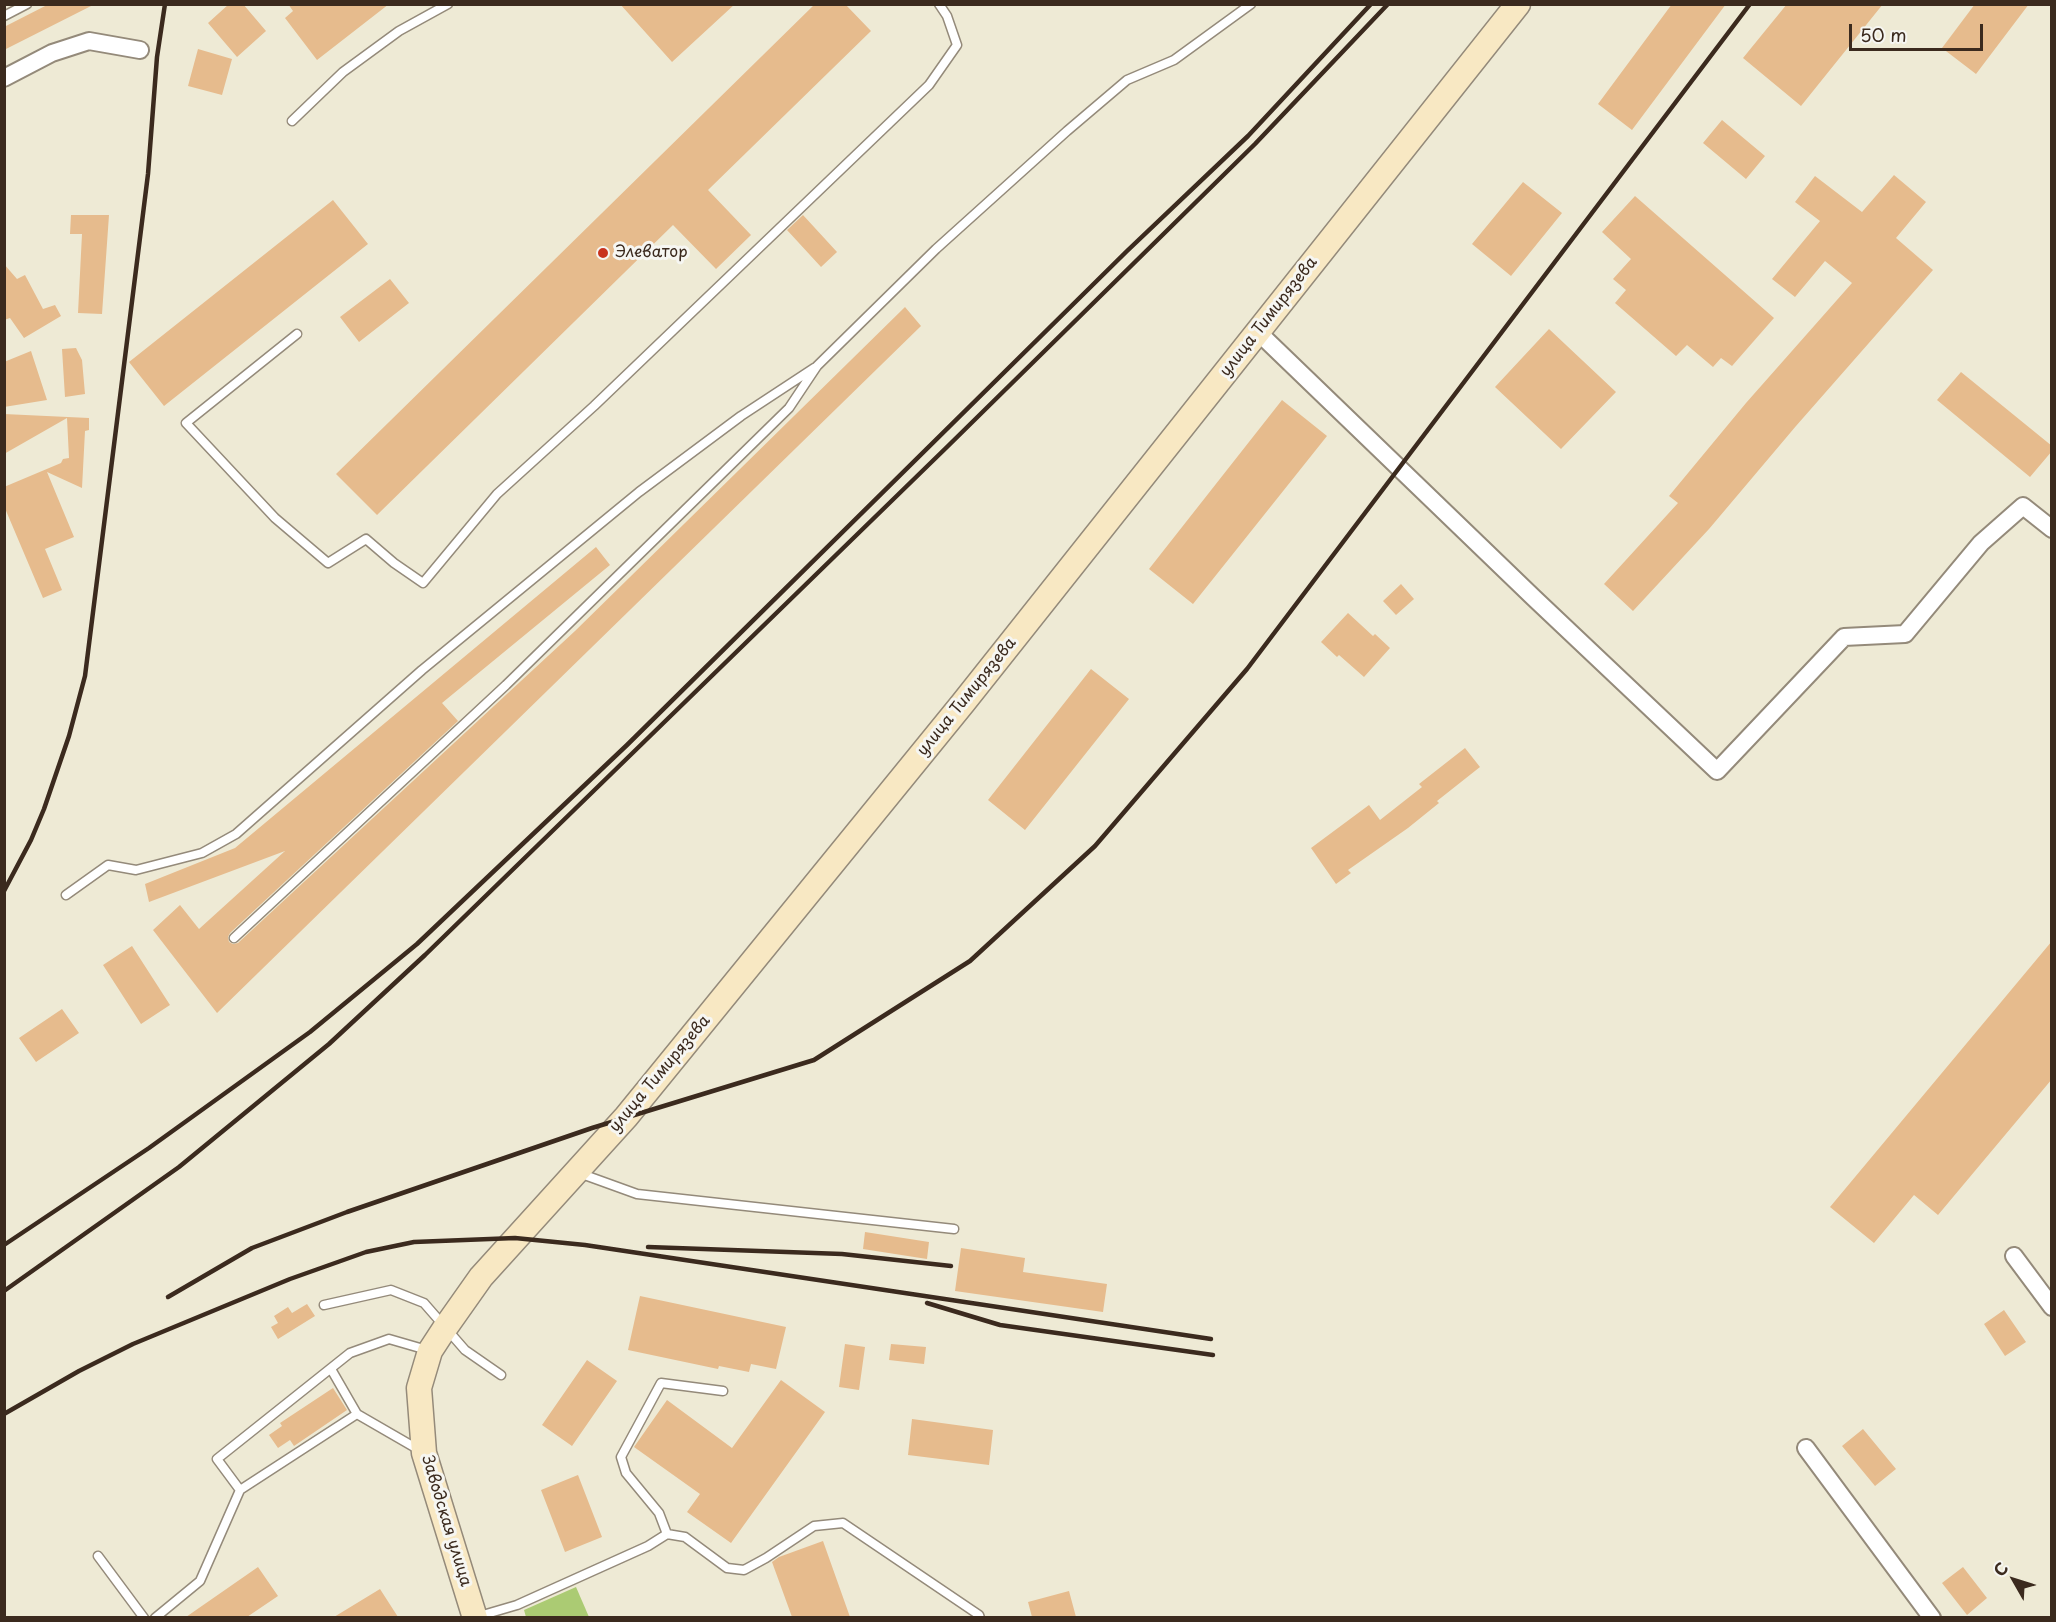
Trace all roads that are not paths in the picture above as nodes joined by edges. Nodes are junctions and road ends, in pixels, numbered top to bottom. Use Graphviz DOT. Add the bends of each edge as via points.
graph roads {
  1 [pos="27,4"];
  2 [pos="448,4"];
  3 [pos="939,4"];
  4 [pos="1251,4"];
  5 [pos="1518,4"];
  6 [pos="4,16"];
  7 [pos="140,50"];
  8 [pos="4,78"];
  9 [pos="292,121"];
  10 [pos="1258,332"];
  11 [pos="297,334"];
  12 [pos="817,366"];
  13 [pos="2052,529"];
  14 [pos="66,895"];
  15 [pos="234,938"];
  16 [pos="575,1172"];
  17 [pos="954,1229"];
  18 [pos="2014,1256"];
  19 [pos="324,1305"];
  20 [pos="2052,1307"];
  21 [pos="445,1328"];
  22 [pos="430,1351"];
  23 [pos="331,1369"];
  24 [pos="501,1375"];
  25 [pos="419,1388"];
  26 [pos="723,1391"];
  27 [pos="357,1414"];
  28 [pos="1806,1448"];
  29 [pos="424,1453"];
  30 [pos="240,1490"];
  31 [pos="667,1534"];
  32 [pos="98,1556"];
  33 [pos="144,1617"];
  34 [pos="154,1617"];
  35 [pos="475,1617"];
  36 [pos="980,1617"];
  37 [pos="1932,1617"];
  1 -- 6 [label="lane"];
  2 -- 9 [label="lane" via="399,32 343,72"];
  3 -- 11 [label="lane" via="957,45 929,85 497,494 423,583 366,539 328,564 276,518 186,423"];
  4 -- 12 [label="lane" via="1174,60 1128,80 936,249"];
  5 -- 10 [label="main road, улица Тимирязева"];
  7 -- 8 [label="street" via="89,40 52,53"];
  10 -- 13 [label="street" via="1717,771 1844,637 1905,634 1982,543 2023,506"];
  10 -- 16 [label="main road, улица Тимирязева" via="918,758 626,1117"];
  12 -- 14 [label="lane" via="741,416 639,492 422,670 236,834 202,853 136,870 108,865"];
  12 -- 15 [label="lane" via="789,408 506,685"];
  16 -- 17 [label="lane" via="637,1194"];
  16 -- 21 [label="main road, улица Тимирязева" via="481,1277"];
  18 -- 20 [label="street"];
  19 -- 21 [label="lane" via="391,1290 424,1303"];
  21 -- 22 [label="main road, улица Тимирязева"];
  21 -- 24 [label="lane" via="465,1350"];
  22 -- 23 [label="lane" via="389,1339 350,1353"];
  22 -- 25 [label="main road, улица Тимирязева"];
  23 -- 27 [label="lane"];
  23 -- 30 [label="lane" via="217,1459"];
  25 -- 29 [label="main road, Заводская улица"];
  26 -- 31 [label="lane" via="661,1383 621,1457 626,1473 659,1513"];
  27 -- 29 [label="lane"];
  27 -- 30 [label="lane"];
  28 -- 37 [label="street"];
  29 -- 35 [label="main road, Заводская улица"];
  30 -- 34 [label="lane" via="200,1581"];
  31 -- 35 [label="lane" via="517,1605"];
  31 -- 36 [label="lane" via="685,1537 727,1569 744,1570 814,1526 843,1523"];
  32 -- 33 [label="lane"];
}
